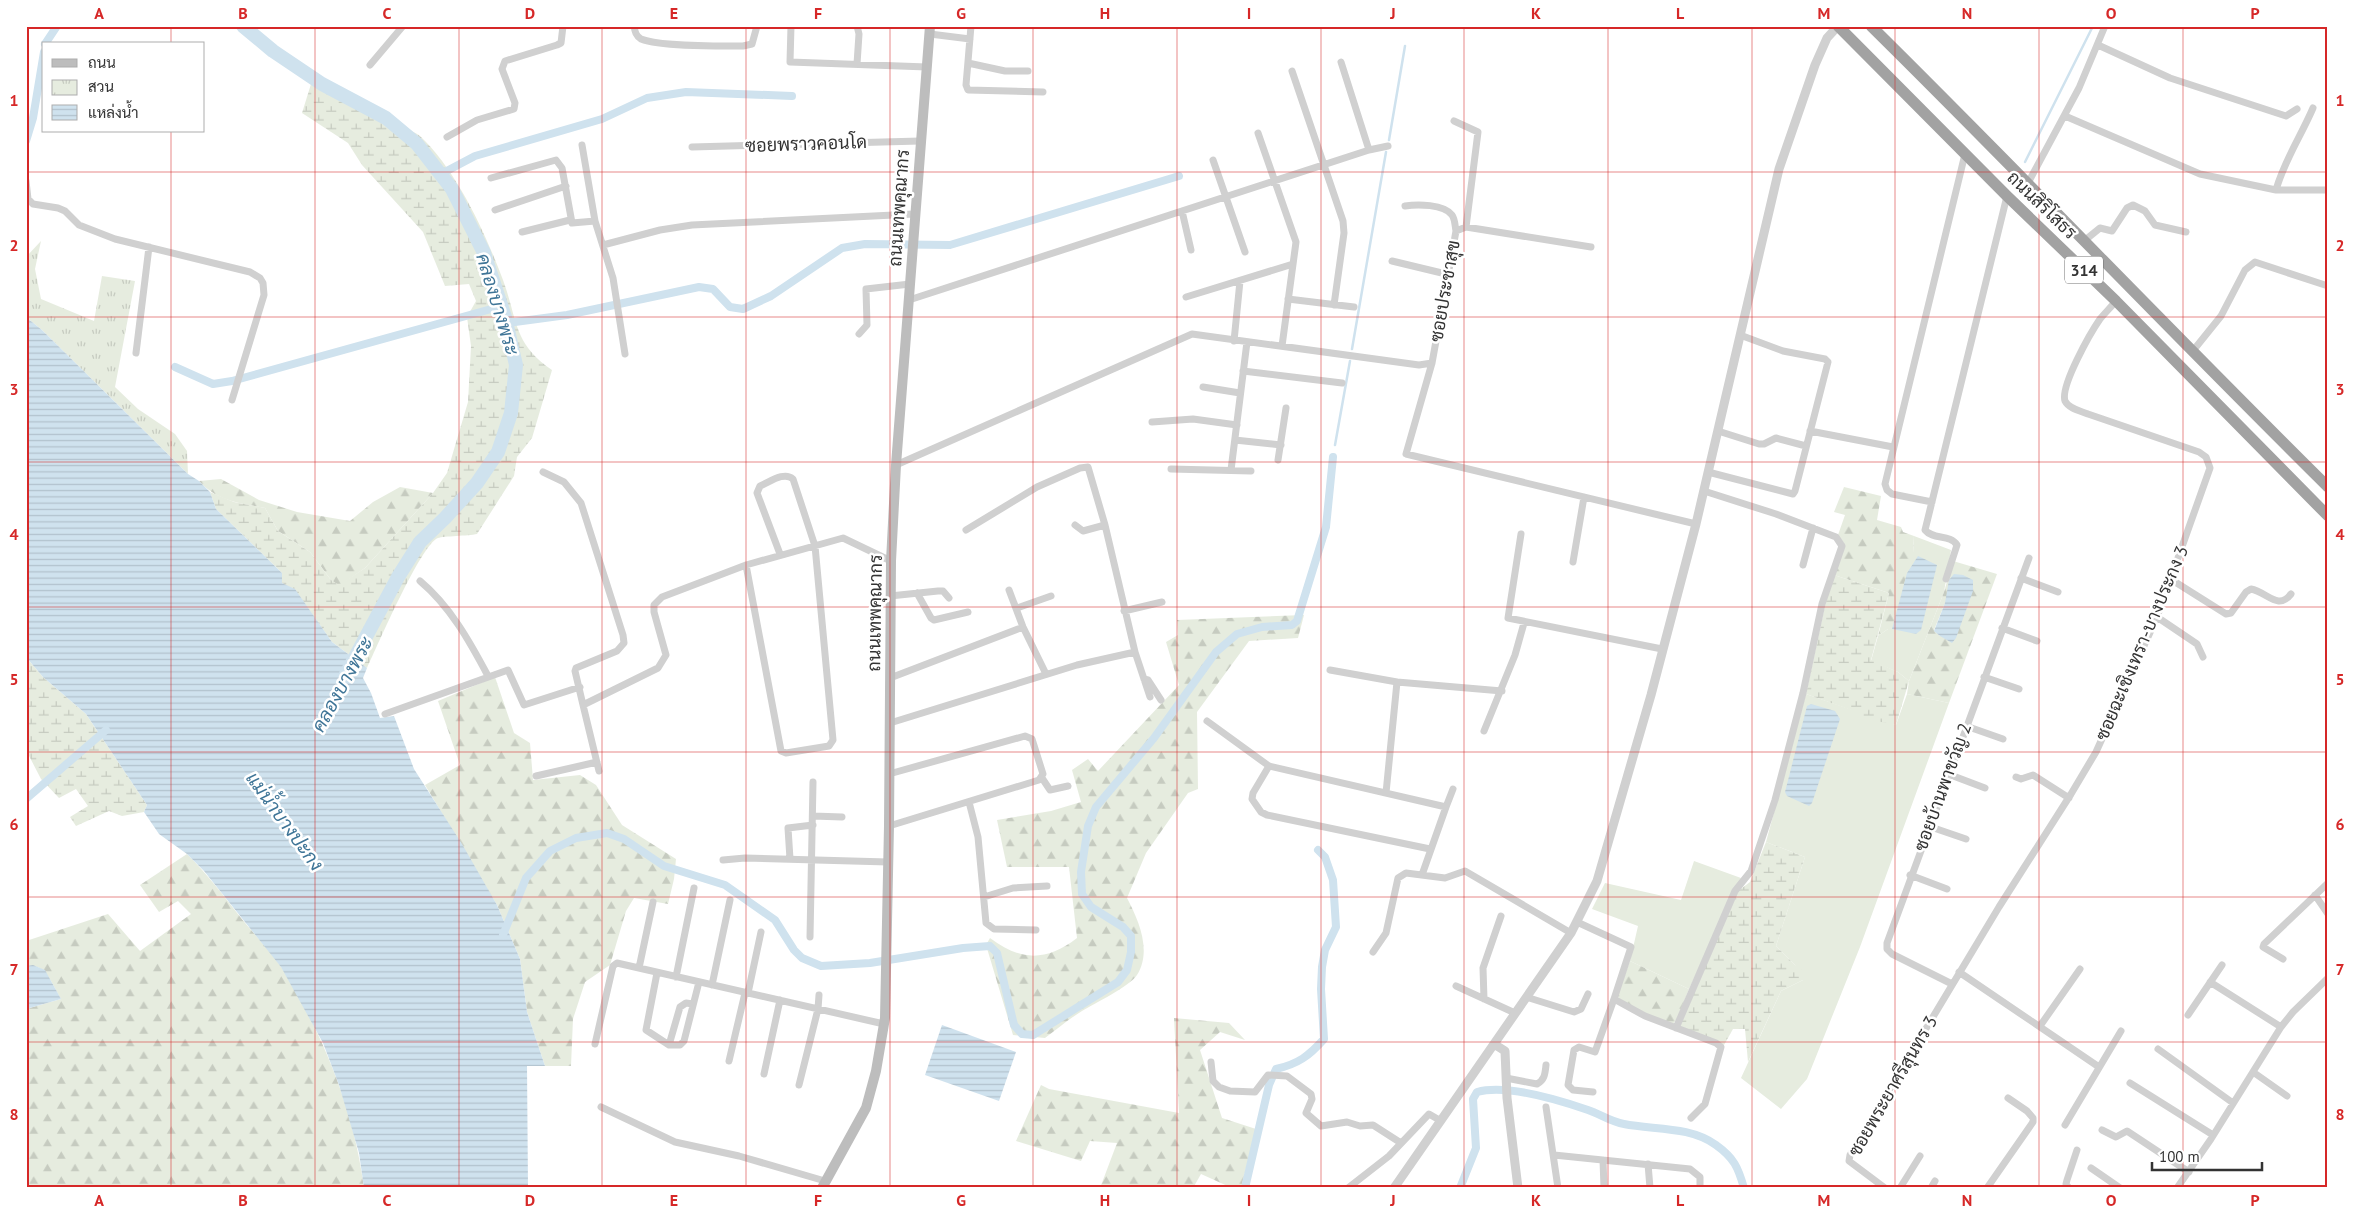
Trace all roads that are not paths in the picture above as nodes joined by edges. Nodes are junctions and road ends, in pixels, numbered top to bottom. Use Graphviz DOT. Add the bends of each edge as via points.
graph roads {
  1 [pos="403,26"];
  2 [pos="563,26"];
  3 [pos="634,26"];
  4 [pos="757,26"];
  5 [pos="791,26"];
  6 [pos="856,26"];
  7 [pos="971,26"];
  8 [pos="1838,26"];
  9 [pos="1871,26"];
  10 [pos="2105,26"];
  11 [pos="930,30"];
  12 [pos="970,39"];
  13 [pos="2098,45"];
  14 [pos="968,62"];
  15 [pos="1342,62"];
  16 [pos="857,64"];
  17 [pos="370,65"];
  18 [pos="927,67"];
  19 [pos="1028,71"];
  20 [pos="1292,71"];
  21 [pos="1043,92"];
  22 [pos="2297,108"];
  23 [pos="2312,108"];
  24 [pos="2065,116"];
  25 [pos="1454,121"];
  26 [pos="1258,133"];
  27 [pos="447,137"];
  28 [pos="920,141"];
  29 [pos="582,145"];
  30 [pos="1388,146"];
  31 [pos="692,147"];
  32 [pos="1369,150"];
  33 [pos="1965,154"];
  34 [pos="1213,160"];
  35 [pos="1322,165"];
  36 [pos="491,178"];
  37 [pos="26,181"];
  38 [pos="1274,181"];
  39 [pos="2028,183"];
  40 [pos="566,186"];
  41 [pos="2276,190"];
  42 [pos="2328,190"];
  43 [pos="1226,196"];
  44 [pos="2007,196"];
  45 [pos="1405,206"];
  46 [pos="496,210"];
  47 [pos="1182,211"];
  48 [pos="914,214"];
  49 [pos="570,220"];
  50 [pos="595,222"];
  51 [pos="1466,226"];
  52 [pos="1456,231"];
  53 [pos="522,232"];
  54 [pos="2186,232"];
  55 [pos="2084,241"];
  56 [pos="604,245"];
  57 [pos="149,247"];
  58 [pos="1591,247"];
  59 [pos="1191,250"];
  60 [pos="1245,252"];
  61 [pos="1392,261"];
  62 [pos="1293,264"];
  63 [pos="1446,274"];
  64 [pos="1240,281"];
  65 [pos="910,284"];
  66 [pos="2328,286"];
  67 [pos="1186,297"];
  68 [pos="1288,299"];
  69 [pos="909,300"];
  70 [pos="2116,302"];
  71 [pos="1334,305"];
  72 [pos="1354,307"];
  73 [pos="859,334"];
  74 [pos="1740,335"];
  75 [pos="1234,340"];
  76 [pos="1247,342"];
  77 [pos="1282,346"];
  78 [pos="2192,352"];
  79 [pos="136,353"];
  80 [pos="625,354"];
  81 [pos="1432,364"];
  82 [pos="1243,371"];
  83 [pos="1342,383"];
  84 [pos="1203,386"];
  85 [pos="1240,393"];
  86 [pos="232,400"];
  87 [pos="1286,408"];
  88 [pos="1152,422"];
  89 [pos="1237,425"];
  90 [pos="1810,431"];
  91 [pos="1718,432"];
  92 [pos="1235,440"];
  93 [pos="1280,445"];
  94 [pos="1806,446"];
  95 [pos="1893,447"];
  96 [pos="1278,460"];
  97 [pos="896,464"];
  98 [pos="1171,469"];
  99 [pos="1231,470"];
  100 [pos="1251,471"];
  101 [pos="543,472"];
  102 [pos="1708,472"];
  103 [pos="2328,487"];
  104 [pos="1704,491"];
  105 [pos="1584,497"];
  106 [pos="1932,502"];
  107 [pos="2328,516"];
  108 [pos="1696,524"];
  109 [pos="1075,525"];
  110 [pos="1105,525"];
  111 [pos="1812,528"];
  112 [pos="966,530"];
  113 [pos="1521,534"];
  114 [pos="815,546"];
  115 [pos="780,554"];
  116 [pos="2029,558"];
  117 [pos="891,561"];
  118 [pos="1573,562"];
  119 [pos="746,565"];
  120 [pos="1803,566"];
  121 [pos="2021,578"];
  122 [pos="1946,579"];
  123 [pos="2172,580"];
  124 [pos="420,581"];
  125 [pos="1009,590"];
  126 [pos="2058,592"];
  127 [pos="917,593"];
  128 [pos="2291,594"];
  129 [pos="890,596"];
  130 [pos="1051,596"];
  131 [pos="949,598"];
  132 [pos="1162,602"];
  133 [pos="1017,608"];
  134 [pos="1124,611"];
  135 [pos="968,612"];
  136 [pos="2157,617"];
  137 [pos="1524,623"];
  138 [pos="1024,627"];
  139 [pos="2002,628"];
  140 [pos="2037,641"];
  141 [pos="1662,649"];
  142 [pos="1135,652"];
  143 [pos="2203,657"];
  144 [pos="1330,670"];
  145 [pos="1046,674"];
  146 [pos="488,676"];
  147 [pos="1984,677"];
  148 [pos="890,678"];
  149 [pos="1144,679"];
  150 [pos="1397,682"];
  151 [pos="580,687"];
  152 [pos="2019,689"];
  153 [pos="1502,691"];
  154 [pos="1150,698"];
  155 [pos="1161,700"];
  156 [pos="583,705"];
  157 [pos="385,714"];
  158 [pos="1207,721"];
  159 [pos="890,723"];
  160 [pos="1966,726"];
  161 [pos="1484,732"];
  162 [pos="2003,739"];
  163 [pos="597,762"];
  164 [pos="1269,766"];
  165 [pos="599,771"];
  166 [pos="889,774"];
  167 [pos="1948,774"];
  168 [pos="536,776"];
  169 [pos="2016,777"];
  170 [pos="1042,778"];
  171 [pos="813,782"];
  172 [pos="1068,786"];
  173 [pos="1985,788"];
  174 [pos="1453,789"];
  175 [pos="1386,793"];
  176 [pos="2069,798"];
  177 [pos="969,802"];
  178 [pos="1446,807"];
  179 [pos="813,816"];
  180 [pos="842,817"];
  181 [pos="813,825"];
  182 [pos="889,826"];
  183 [pos="1928,826"];
  184 [pos="1966,839"];
  185 [pos="1430,849"];
  186 [pos="813,858"];
  187 [pos="790,859"];
  188 [pos="723,860"];
  189 [pos="888,862"];
  190 [pos="1423,872"];
  191 [pos="1910,875"];
  192 [pos="2328,884"];
  193 [pos="1047,886"];
  194 [pos="694,888"];
  195 [pos="1947,889"];
  196 [pos="2315,895"];
  197 [pos="984,897"];
  198 [pos="730,900"];
  199 [pos="653,902"];
  200 [pos="2328,914"];
  201 [pos="1501,916"];
  202 [pos="1577,922"];
  203 [pos="1036,930"];
  204 [pos="761,932"];
  205 [pos="1571,933"];
  206 [pos="810,938"];
  207 [pos="1373,952"];
  208 [pos="2283,959"];
  209 [pos="2222,965"];
  210 [pos="639,968"];
  211 [pos="2080,969"];
  212 [pos="1959,972"];
  213 [pos="657,973"];
  214 [pos="676,977"];
  215 [pos="2328,978"];
  216 [pos="699,982"];
  217 [pos="2210,982"];
  218 [pos="1952,984"];
  219 [pos="712,985"];
  220 [pos="1456,986"];
  221 [pos="747,993"];
  222 [pos="1588,994"];
  223 [pos="819,995"];
  224 [pos="1526,998"];
  225 [pos="1484,999"];
  226 [pos="1614,999"];
  227 [pos="780,1000"];
  228 [pos="694,1004"];
  229 [pos="818,1009"];
  230 [pos="1515,1014"];
  231 [pos="2188,1015"];
  232 [pos="884,1024"];
  233 [pos="2040,1026"];
  234 [pos="2282,1026"];
  235 [pos="1676,1028"];
  236 [pos="2121,1031"];
  237 [pos="595,1044"];
  238 [pos="1494,1044"];
  239 [pos="669,1045"];
  240 [pos="2158,1049"];
  241 [pos="729,1061"];
  242 [pos="1211,1062"];
  243 [pos="1546,1065"];
  244 [pos="2098,1067"];
  245 [pos="2252,1072"];
  246 [pos="764,1074"];
  247 [pos="1506,1080"];
  248 [pos="2130,1083"];
  249 [pos="799,1085"];
  250 [pos="1592,1092"];
  251 [pos="2287,1096"];
  252 [pos="2008,1098"];
  253 [pos="2233,1103"];
  254 [pos="1546,1106"];
  255 [pos="602,1108"];
  256 [pos="1691,1118"];
  257 [pos="1441,1121"];
  258 [pos="2065,1125"];
  259 [pos="2102,1130"];
  260 [pos="2213,1135"];
  261 [pos="1401,1143"];
  262 [pos="2077,1150"];
  263 [pos="1554,1155"];
  264 [pos="1920,1156"];
  265 [pos="1603,1160"];
  266 [pos="1648,1164"];
  267 [pos="2091,1168"];
  268 [pos="2189,1172"];
  269 [pos="1936,1180"];
  270 [pos="823,1184"];
  271 [pos="1348,1188"];
  272 [pos="1394,1188"];
  273 [pos="1518,1188"];
  274 [pos="1558,1188"];
  275 [pos="1604,1188"];
  276 [pos="1650,1188"];
  277 [pos="1700,1188"];
  278 [pos="1885,1188"];
  279 [pos="1900,1188"];
  280 [pos="1931,1188"];
  281 [pos="1987,1188"];
  282 [pos="2069,1188"];
  283 [pos="2120,1188"];
  284 [pos="2177,1188"];
  1 -- 17 [label="street"];
  2 -- 27 [label="street" via="561,42 557,45 505,61 502,69 516,102 514,109 477,120"];
  3 -- 4 [label="street" via="640,38 655,42 743,46 752,44"];
  5 -- 16 [label="street" via="790,62"];
  6 -- 16 [label="street" via="860,34"];
  7 -- 12 [label="street"];
  8 -- 33 [label="highway, ถนนสิริโสธร / 314"];
  8 -- 74 [label="street" via="1827,38 1792,127"];
  9 -- 39 [label="highway, ถนนสิริโสธร / 314"];
  10 -- 13 [label="street"];
  11 -- 12 [label="street"];
  11 -- 18 [label="main road, ถนนเทพคุณากร"];
  12 -- 14 [label="street"];
  13 -- 22 [label="street" via="2170,78 2277,113 2288,116"];
  13 -- 24 [label="street"];
  14 -- 19 [label="street" via="1006,71"];
  14 -- 21 [label="street" via="966,85 970,91"];
  15 -- 32 [label="street"];
  16 -- 18 [label="street"];
  18 -- 28 [label="main road, ถนนเทพคุณากร"];
  20 -- 35 [label="street"];
  23 -- 41 [label="street" via="2282,169"];
  24 -- 39 [label="street"];
  24 -- 41 [label="street" via="2200,174"];
  25 -- 51 [label="street, ซอยประชาสุข" via="1478,132"];
  26 -- 38 [label="street"];
  28 -- 31 [label="street, ซอยพราวคอนโด"];
  28 -- 48 [label="main road, ถนนเทพคุณากร"];
  29 -- 50 [label="street"];
  30 -- 32 [label="street"];
  32 -- 35 [label="street"];
  33 -- 44 [label="highway, ถนนสิริโสธร / 314"];
  33 -- 95 [label="street"];
  34 -- 43 [label="street"];
  35 -- 38 [label="street"];
  35 -- 71 [label="street" via="1343,221"];
  36 -- 40 [label="street" via="556,160 562,168"];
  37 -- 57 [label="street" via="28,199 33,204 58,208 88,229"];
  38 -- 43 [label="street"];
  38 -- 62 [label="street" via="1295,234"];
  39 -- 55 [label="highway, ถนนสิริโสธร / 314"];
  40 -- 46 [label="street"];
  40 -- 49 [label="street"];
  41 -- 42 [label="street"];
  43 -- 47 [label="street"];
  43 -- 60 [label="street"];
  44 -- 70 [label="highway, ถนนสิริโสธร / 314"];
  44 -- 106 [label="street"];
  45 -- 52 [label="street" via="1420,204 1447,211 1454,218"];
  47 -- 59 [label="street"];
  47 -- 69 [label="street"];
  48 -- 56 [label="street" via="692,224"];
  48 -- 65 [label="main road, ถนนเทพคุณากร"];
  49 -- 50 [label="street" via="575,224"];
  49 -- 53 [label="street"];
  50 -- 56 [label="street"];
  51 -- 52 [label="street, ซอยประชาสุข"];
  51 -- 58 [label="street, ซอยประชาสุข"];
  52 -- 63 [label="street, ซอยประชาสุข"];
  54 -- 55 [label="street" via="2155,225 2145,211 2132,205 2112,231 2100,228"];
  55 -- 78 [label="highway, ถนนสิริโสธร / 314"];
  56 -- 80 [label="street" via="613,278"];
  57 -- 79 [label="street"];
  57 -- 86 [label="street" via="238,268 260,278 263,283 264,295"];
  61 -- 63 [label="street"];
  62 -- 64 [label="street"];
  62 -- 68 [label="street"];
  63 -- 81 [label="street, ซอยประชาสุข"];
  64 -- 67 [label="street"];
  64 -- 75 [label="street"];
  65 -- 69 [label="main road, ถนนเทพคุณากร"];
  65 -- 73 [label="street" via="866,289 867,325"];
  66 -- 78 [label="street" via="2255,262 2245,270 2221,316"];
  68 -- 71 [label="street"];
  68 -- 77 [label="street"];
  69 -- 97 [label="main road, ถนนเทพคุณากร"];
  70 -- 107 [label="highway, ถนนสิริโสธร / 314"];
  70 -- 123 [label="street, ซอยฉะเชิงเทรา-บางประกง 3" via="2100,319 2071,372 2064,392 2065,402 2071,408 2206,456 2210,468"];
  71 -- 72 [label="street"];
  74 -- 90 [label="street" via="1783,351 1827,360"];
  74 -- 91 [label="street"];
  75 -- 76 [label="street"];
  75 -- 97 [label="street" via="1200,334 1185,336"];
  76 -- 77 [label="street"];
  76 -- 82 [label="street"];
  77 -- 81 [label="street"];
  78 -- 103 [label="highway, ถนนสิริโสธร / 314"];
  81 -- 105 [label="street, ซอยประชาสุข" via="1406,454"];
  82 -- 83 [label="street"];
  82 -- 85 [label="street"];
  84 -- 85 [label="street"];
  85 -- 89 [label="street"];
  87 -- 93 [label="street"];
  88 -- 89 [label="street" via="1193,419"];
  89 -- 92 [label="street"];
  90 -- 94 [label="street"];
  90 -- 95 [label="street"];
  91 -- 94 [label="street" via="1759,444 1776,438"];
  91 -- 102 [label="street"];
  92 -- 93 [label="street"];
  92 -- 99 [label="street"];
  93 -- 96 [label="street"];
  94 -- 102 [label="street" via="1793,494"];
  95 -- 106 [label="street" via="1885,484 1887,490 1892,494"];
  97 -- 117 [label="main road, ถนนเทพคุณากร"];
  98 -- 99 [label="street"];
  99 -- 100 [label="street"];
  101 -- 151 [label="street" via="564,482 581,503 624,643 617,651 576,668"];
  102 -- 104 [label="street"];
  104 -- 108 [label="street"];
  104 -- 111 [label="street"];
  105 -- 108 [label="street"];
  105 -- 118 [label="street"];
  106 -- 122 [label="street" via="1925,530 1928,534 1951,539 1957,545"];
  108 -- 141 [label="street"];
  109 -- 110 [label="street" via="1083,531"];
  110 -- 112 [label="street" via="1090,470 1085,467 1037,487"];
  110 -- 134 [label="street"];
  111 -- 120 [label="street"];
  111 -- 235 [label="street" via="1836,537 1842,546 1822,604 1775,800 1751,872 1735,890"];
  113 -- 137 [label="street" via="1508,617"];
  114 -- 115 [label="street"];
  114 -- 115 [label="street" via="793,479 785,475 760,486 757,492"];
  114 -- 117 [label="street" via="846,538"];
  114 -- 119 [label="street" via="833,740 829,746 786,753 781,751"];
  115 -- 119 [label="street"];
  116 -- 121 [label="street, ซอยบ้านพาขวัญ 2"];
  117 -- 129 [label="main road, ถนนเทพคุณากร"];
  119 -- 156 [label="street" via="657,600 654,612 666,655 664,661 658,668"];
  121 -- 126 [label="street"];
  121 -- 139 [label="street, ซอยบ้านพาขวัญ 2"];
  123 -- 128 [label="street" via="2226,614 2231,613 2251,589 2278,602 2284,602"];
  123 -- 136 [label="street, ซอยฉะเชิงเทรา-บางประกง 3"];
  124 -- 146 [label="street" via="452,616"];
  125 -- 133 [label="street"];
  127 -- 129 [label="street"];
  127 -- 131 [label="street" via="943,591"];
  127 -- 135 [label="street" via="934,620"];
  129 -- 148 [label="main road, ถนนเทพคุณากร"];
  130 -- 133 [label="street"];
  132 -- 134 [label="street"];
  133 -- 138 [label="street"];
  134 -- 142 [label="street"];
  136 -- 143 [label="street" via="2197,644"];
  136 -- 176 [label="street, ซอยฉะเชิงเทรา-บางประกง 3" via="2096,752"];
  137 -- 141 [label="street"];
  137 -- 153 [label="street"];
  138 -- 145 [label="street"];
  138 -- 148 [label="street"];
  139 -- 140 [label="street"];
  139 -- 147 [label="street, ซอยบ้านพาขวัญ 2"];
  141 -- 202 [label="street" via="1604,859"];
  142 -- 145 [label="street"];
  142 -- 149 [label="street"];
  144 -- 150 [label="street"];
  145 -- 159 [label="street"];
  146 -- 151 [label="street" via="508,670 524,705"];
  146 -- 157 [label="street"];
  147 -- 152 [label="street"];
  147 -- 160 [label="street, ซอยบ้านพาขวัญ 2"];
  148 -- 159 [label="main road, ถนนเทพคุณากร"];
  149 -- 154 [label="street"];
  149 -- 155 [label="street"];
  150 -- 153 [label="street"];
  150 -- 175 [label="street"];
  151 -- 156 [label="street"];
  153 -- 161 [label="street"];
  156 -- 163 [label="street"];
  158 -- 164 [label="street"];
  159 -- 166 [label="main road, ถนนเทพคุณากร"];
  160 -- 162 [label="street"];
  160 -- 167 [label="street, ซอยบ้านพาขวัญ 2"];
  163 -- 165 [label="street"];
  163 -- 168 [label="street"];
  164 -- 175 [label="street"];
  164 -- 185 [label="street" via="1252,799 1266,815"];
  166 -- 170 [label="street" via="1025,736 1032,739"];
  166 -- 182 [label="main road, ถนนเทพคุณากร"];
  167 -- 173 [label="street"];
  167 -- 183 [label="street, ซอยบ้านพาขวัญ 2"];
  169 -- 176 [label="street" via="2021,779 2033,775"];
  170 -- 172 [label="street" via="1050,790"];
  170 -- 177 [label="street"];
  171 -- 179 [label="street"];
  174 -- 178 [label="street"];
  175 -- 178 [label="street"];
  176 -- 212 [label="street, ซอยฉะเชิงเทรา-บางประกง 3"];
  177 -- 182 [label="street"];
  177 -- 197 [label="street" via="978,837"];
  178 -- 185 [label="street"];
  179 -- 180 [label="street"];
  179 -- 181 [label="street"];
  181 -- 186 [label="street"];
  181 -- 187 [label="street" via="788,828"];
  182 -- 189 [label="main road, ถนนเทพคุณากร"];
  183 -- 184 [label="street"];
  183 -- 191 [label="street, ซอยบ้านพาขวัญ 2"];
  185 -- 190 [label="street"];
  186 -- 187 [label="street"];
  186 -- 189 [label="street"];
  186 -- 206 [label="street"];
  187 -- 188 [label="street"];
  189 -- 232 [label="main road, ถนนเทพคุณากร"];
  191 -- 195 [label="street"];
  191 -- 218 [label="street, ซอยบ้านพาขวัญ 2" via="1887,948 1892,954"];
  192 -- 196 [label="street"];
  193 -- 197 [label="street" via="1012,888"];
  194 -- 214 [label="street"];
  196 -- 200 [label="street"];
  196 -- 208 [label="street" via="2264,944"];
  197 -- 203 [label="street" via="989,927"];
  198 -- 219 [label="street"];
  199 -- 210 [label="street"];
  201 -- 225 [label="street" via="1483,968"];
  202 -- 205 [label="street"];
  202 -- 226 [label="street" via="1631,948"];
  204 -- 221 [label="street"];
  205 -- 207 [label="street" via="1465,871 1445,878 1406,873 1398,878 1386,933"];
  205 -- 224 [label="street"];
  209 -- 217 [label="street"];
  210 -- 213 [label="street"];
  210 -- 237 [label="street" via="617,963 613,966"];
  211 -- 233 [label="street"];
  212 -- 218 [label="street, ซอยพระยาศรีสุนทร 3"];
  212 -- 233 [label="street"];
  213 -- 214 [label="street"];
  213 -- 239 [label="street" via="646,1030"];
  214 -- 216 [label="street"];
  215 -- 234 [label="street"];
  216 -- 219 [label="street"];
  216 -- 228 [label="street"];
  217 -- 231 [label="street"];
  217 -- 234 [label="street"];
  218 -- 278 [label="street, ซอยพระยาศรีสุนทร 3" via="1849,1156 1852,1164"];
  219 -- 221 [label="street"];
  220 -- 225 [label="street"];
  221 -- 227 [label="street"];
  221 -- 241 [label="street"];
  222 -- 224 [label="street" via="1581,1010 1574,1012"];
  223 -- 229 [label="street"];
  224 -- 230 [label="street"];
  225 -- 230 [label="street"];
  226 -- 235 [label="street"];
  226 -- 250 [label="street" via="1595,1052 1579,1047 1574,1050 1568,1085 1573,1090"];
  227 -- 229 [label="street"];
  227 -- 246 [label="street"];
  228 -- 239 [label="street" via="686,1003 680,1007"];
  228 -- 239 [label="street" via="684,1041 680,1045"];
  229 -- 232 [label="street"];
  229 -- 249 [label="street"];
  230 -- 238 [label="street"];
  232 -- 270 [label="main road, ถนนเทพคุณากร" via="866,1108"];
  233 -- 244 [label="street"];
  234 -- 245 [label="street"];
  235 -- 256 [label="street" via="1721,1047 1705,1104"];
  236 -- 244 [label="street"];
  238 -- 247 [label="street" via="1504,1051"];
  238 -- 257 [label="street"];
  240 -- 253 [label="street"];
  242 -- 261 [label="street" via="1213,1081 1219,1087 1255,1092 1266,1076 1287,1076 1311,1094 1306,1112 1322,1126 1348,1122 1360,1126 1373,1125"];
  243 -- 247 [label="street" via="1544,1076 1537,1084"];
  244 -- 258 [label="street"];
  245 -- 251 [label="street"];
  245 -- 253 [label="street"];
  247 -- 273 [label="street"];
  248 -- 260 [label="street"];
  252 -- 281 [label="street" via="2027,1111 2033,1122"];
  253 -- 260 [label="street"];
  254 -- 263 [label="street"];
  255 -- 270 [label="street" via="675,1142 740,1156"];
  257 -- 261 [label="street" via="1429,1114"];
  257 -- 272 [label="street"];
  259 -- 268 [label="street" via="2116,1137 2127,1132"];
  260 -- 268 [label="street"];
  261 -- 271 [label="street" via="1378,1166"];
  262 -- 282 [label="street" via="2066,1184"];
  263 -- 265 [label="street"];
  263 -- 274 [label="street"];
  264 -- 279 [label="street"];
  265 -- 266 [label="street"];
  265 -- 275 [label="street"];
  266 -- 276 [label="street"];
  266 -- 277 [label="street" via="1690,1169 1700,1177"];
  267 -- 283 [label="street"];
  268 -- 284 [label="street"];
  269 -- 280 [label="street"];
}
